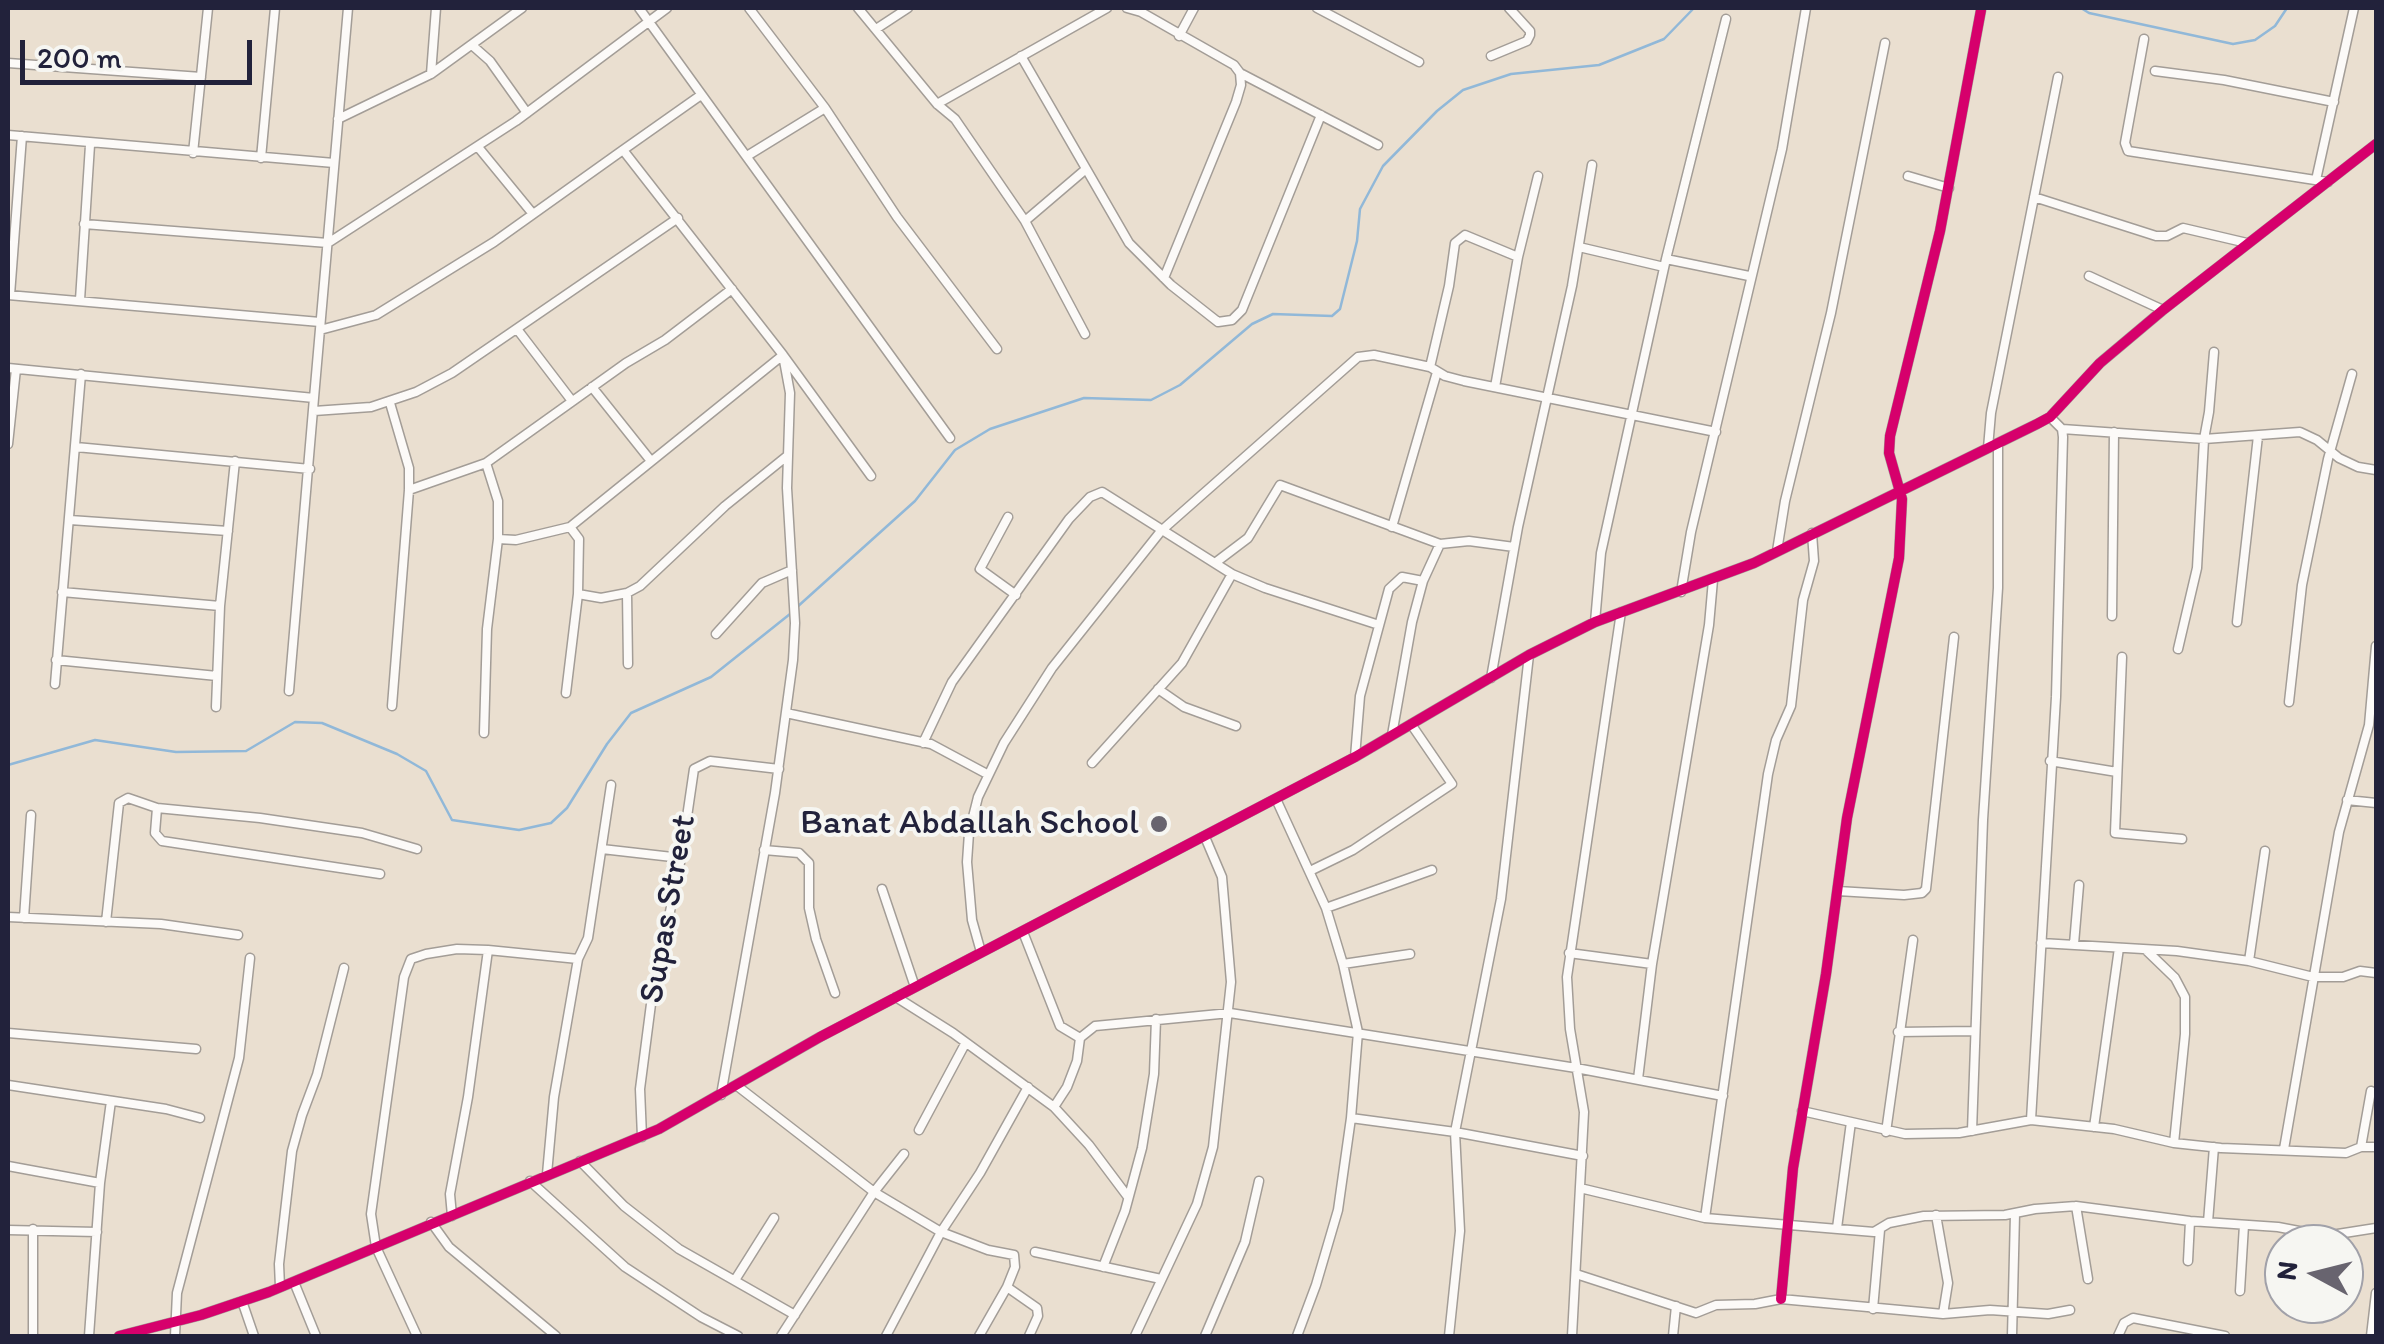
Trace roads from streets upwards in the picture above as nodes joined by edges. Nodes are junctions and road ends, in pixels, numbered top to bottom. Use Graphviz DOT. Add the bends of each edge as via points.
graph roads {
  1 [pos="195,8"];
  2 [pos="208,8"];
  3 [pos="274,8"];
  4 [pos="348,8"];
  5 [pos="436,8"];
  6 [pos="522,8"];
  7 [pos="640,8"];
  8 [pos="667,8"];
  9 [pos="749,8"];
  10 [pos="858,8"];
  11 [pos="908,8"];
  12 [pos="1107,8"];
  13 [pos="1127,8"];
  14 [pos="1194,8"];
  15 [pos="1317,8"];
  16 [pos="1509,8"];
  17 [pos="1806,8"];
  18 [pos="2354,8"];
  19 [pos="1980,10"];
  20 [pos="1726,19"];
  21 [pos="650,23"];
  22 [pos="876,28"];
  23 [pos="1179,36"];
  24 [pos="2144,40"];
  25 [pos="1886,44"];
  26 [pos="473,46"];
  27 [pos="1021,56"];
  28 [pos="1491,56"];
  29 [pos="1420,62"];
  30 [pos="8,63"];
  31 [pos="2156,71"];
  32 [pos="1240,73"];
  33 [pos="431,74"];
  34 [pos="202,77"];
  35 [pos="2058,77"];
  36 [pos="701,95"];
  37 [pos="2334,102"];
  38 [pos="937,104"];
  39 [pos="825,108"];
  40 [pos="527,113"];
  41 [pos="1321,115"];
  42 [pos="338,119"];
  43 [pos="8,136"];
  44 [pos="22,136"];
  45 [pos="90,144"];
  46 [pos="2376,144"];
  47 [pos="1378,145"];
  48 [pos="478,147"];
  49 [pos="623,150"];
  50 [pos="194,153"];
  51 [pos="747,156"];
  52 [pos="261,158"];
  53 [pos="334,163"];
  54 [pos="1592,165"];
  55 [pos="1086,170"];
  56 [pos="1538,176"];
  57 [pos="1908,176"];
  58 [pos="2316,180"];
  59 [pos="2328,182"];
  60 [pos="1949,188"];
  61 [pos="2034,197"];
  62 [pos="533,214"];
  63 [pos="678,218"];
  64 [pos="1024,221"];
  65 [pos="84,224"];
  66 [pos="328,243"];
  67 [pos="2248,243"];
  68 [pos="1578,248"];
  69 [pos="1518,257"];
  70 [pos="1665,263"];
  71 [pos="1750,276"];
  72 [pos="2090,276"];
  73 [pos="1164,278"];
  74 [pos="732,289"];
  75 [pos="9,295"];
  76 [pos="80,300"];
  77 [pos="2163,310"];
  78 [pos="320,326"];
  79 [pos="517,329"];
  80 [pos="1084,334"];
  81 [pos="997,349"];
  82 [pos="2214,352"];
  83 [pos="783,355"];
  84 [pos="12,369"];
  85 [pos="1434,370"];
  86 [pos="81,374"];
  87 [pos="2352,374"];
  88 [pos="592,387"];
  89 [pos="1495,387"];
  90 [pos="1548,396"];
  91 [pos="314,398"];
  92 [pos="572,401"];
  93 [pos="390,403"];
  94 [pos="314,411"];
  95 [pos="1632,414"];
  96 [pos="2050,417"];
  97 [pos="2062,429"];
  98 [pos="1716,432"];
  99 [pos="2114,432"];
  100 [pos="2258,436"];
  101 [pos="950,438"];
  102 [pos="2204,439"];
  103 [pos="8,444"];
  104 [pos="1998,444"];
  105 [pos="76,447"];
  106 [pos="1988,448"];
  107 [pos="2332,452"];
  108 [pos="788,456"];
  109 [pos="235,461"];
  110 [pos="651,461"];
  111 [pos="486,463"];
  112 [pos="310,468"];
  113 [pos="2376,470"];
  114 [pos="872,476"];
  115 [pos="409,490"];
  116 [pos="1900,490"];
  117 [pos="1008,517"];
  118 [pos="70,520"];
  119 [pos="570,527"];
  120 [pos="1392,527"];
  121 [pos="1160,531"];
  122 [pos="228,532"];
  123 [pos="1812,533"];
  124 [pos="498,539"];
  125 [pos="1440,544"];
  126 [pos="1514,547"];
  127 [pos="1777,551"];
  128 [pos="1214,563"];
  129 [pos="792,570"];
  130 [pos="1232,574"];
  131 [pos="1713,580"];
  132 [pos="1423,581"];
  133 [pos="62,592"];
  134 [pos="1681,592"];
  135 [pos="627,593"];
  136 [pos="578,594"];
  137 [pos="1016,594"];
  138 [pos="220,606"];
  139 [pos="1621,612"];
  140 [pos="2112,616"];
  141 [pos="1595,622"];
  142 [pos="2237,622"];
  143 [pos="1379,624"];
  144 [pos="716,634"];
  145 [pos="1954,637"];
  146 [pos="2376,646"];
  147 [pos="2178,649"];
  148 [pos="1529,656"];
  149 [pos="2122,656"];
  150 [pos="56,660"];
  151 [pos="628,664"];
  152 [pos="217,676"];
  153 [pos="1491,678"];
  154 [pos="55,684"];
  155 [pos="1158,689"];
  156 [pos="289,692"];
  157 [pos="566,693"];
  158 [pos="2289,702"];
  159 [pos="392,706"];
  160 [pos="216,707"];
  161 [pos="786,712"];
  162 [pos="1411,724"];
  163 [pos="1236,726"];
  164 [pos="484,734"];
  165 [pos="1392,736"];
  166 [pos="923,743"];
  167 [pos="1356,757"];
  168 [pos="2050,762"];
  169 [pos="1092,763"];
  170 [pos="779,768"];
  171 [pos="2116,772"];
  172 [pos="987,774"];
  173 [pos="611,785"];
  174 [pos="1276,799"];
  175 [pos="2347,800"];
  176 [pos="2376,802"];
  177 [pos="157,808"];
  178 [pos="31,816"];
  179 [pos="1205,837"];
  180 [pos="2182,839"];
  181 [pos="418,849"];
  182 [pos="602,849"];
  183 [pos="764,850"];
  184 [pos="2265,851"];
  185 [pos="680,858"];
  186 [pos="1432,870"];
  187 [pos="1310,871"];
  188 [pos="380,874"];
  189 [pos="2078,886"];
  190 [pos="882,889"];
  191 [pos="1838,891"];
  192 [pos="1326,908"];
  193 [pos="8,918"];
  194 [pos="24,918"];
  195 [pos="106,922"];
  196 [pos="1023,932"];
  197 [pos="238,935"];
  198 [pos="1912,940"];
  199 [pos="2040,943"];
  200 [pos="2074,944"];
  201 [pos="2119,948"];
  202 [pos="488,950"];
  203 [pos="2146,950"];
  204 [pos="981,952"];
  205 [pos="1569,953"];
  206 [pos="1410,954"];
  207 [pos="250,958"];
  208 [pos="578,959"];
  209 [pos="2249,961"];
  210 [pos="1344,964"];
  211 [pos="1652,964"];
  212 [pos="344,968"];
  213 [pos="2376,973"];
  214 [pos="2313,977"];
  215 [pos="915,987"];
  216 [pos="835,993"];
  217 [pos="896,997"];
  218 [pos="1230,1013"];
  219 [pos="1156,1019"];
  220 [pos="1358,1032"];
  221 [pos="1898,1032"];
  222 [pos="1974,1032"];
  223 [pos="8,1033"];
  224 [pos="1080,1038"];
  225 [pos="965,1044"];
  226 [pos="196,1048"];
  227 [pos="1470,1050"];
  228 [pos="1576,1068"];
  229 [pos="1638,1079"];
  230 [pos="8,1085"];
  231 [pos="736,1085"];
  232 [pos="1028,1087"];
  233 [pos="2370,1092"];
  234 [pos="720,1095"];
  235 [pos="1723,1096"];
  236 [pos="111,1101"];
  237 [pos="1054,1107"];
  238 [pos="1802,1111"];
  239 [pos="200,1118"];
  240 [pos="1351,1118"];
  241 [pos="2030,1120"];
  242 [pos="1851,1122"];
  243 [pos="2094,1127"];
  244 [pos="919,1130"];
  245 [pos="1972,1131"];
  246 [pos="1455,1132"];
  247 [pos="1886,1132"];
  248 [pos="642,1136"];
  249 [pos="2174,1143"];
  250 [pos="2361,1147"];
  251 [pos="2376,1147"];
  252 [pos="2214,1148"];
  253 [pos="2284,1149"];
  254 [pos="904,1154"];
  255 [pos="1583,1156"];
  256 [pos="580,1161"];
  257 [pos="8,1166"];
  258 [pos="547,1174"];
  259 [pos="1259,1181"];
  260 [pos="100,1182"];
  261 [pos="530,1182"];
  262 [pos="1580,1188"];
  263 [pos="874,1192"];
  264 [pos="1128,1197"];
  265 [pos="2076,1206"];
  266 [pos="2015,1214"];
  267 [pos="1936,1215"];
  268 [pos="452,1216"];
  269 [pos="774,1218"];
  270 [pos="1706,1218"];
  271 [pos="2190,1221"];
  272 [pos="431,1222"];
  273 [pos="2208,1222"];
  274 [pos="2244,1225"];
  275 [pos="1788,1226"];
  276 [pos="1837,1228"];
  277 [pos="2376,1228"];
  278 [pos="8,1230"];
  279 [pos="33,1230"];
  280 [pos="1880,1230"];
  281 [pos="97,1232"];
  282 [pos="941,1232"];
  283 [pos="376,1247"];
  284 [pos="1035,1252"];
  285 [pos="2188,1261"];
  286 [pos="1103,1267"];
  287 [pos="1576,1274"];
  288 [pos="2088,1279"];
  289 [pos="734,1280"];
  290 [pos="1161,1280"];
  291 [pos="294,1282"];
  292 [pos="280,1287"];
  293 [pos="1007,1287"];
  294 [pos="2240,1291"];
  295 [pos="2376,1293"];
  296 [pos="1781,1298"];
  297 [pos="242,1302"];
  298 [pos="1676,1306"];
  299 [pos="1874,1309"];
  300 [pos="2070,1310"];
  301 [pos="1943,1314"];
  302 [pos="2014,1314"];
  303 [pos="795,1316"];
  304 [pos="174,1321"];
  305 [pos="2190,1333"];
  306 [pos="131,1335"];
  307 [pos="33,1336"];
  308 [pos="89,1336"];
  309 [pos="119,1336"];
  310 [pos="175,1336"];
  311 [pos="254,1336"];
  312 [pos="316,1336"];
  313 [pos="417,1336"];
  314 [pos="556,1336"];
  315 [pos="738,1336"];
  316 [pos="781,1336"];
  317 [pos="886,1336"];
  318 [pos="979,1336"];
  319 [pos="1028,1336"];
  320 [pos="1135,1336"];
  321 [pos="1205,1336"];
  322 [pos="1297,1336"];
  323 [pos="1449,1336"];
  324 [pos="1572,1336"];
  325 [pos="1674,1336"];
  326 [pos="2012,1336"];
  327 [pos="2118,1336"];
  328 [pos="2225,1336"];
  329 [pos="2371,1336"];
  1 -- 2 [label="street"];
  2 -- 34 [label="street"];
  3 -- 52 [label="street"];
  4 -- 42 [label="street"];
  5 -- 33 [label="street"];
  6 -- 26 [label="street"];
  7 -- 21 [label="street"];
  8 -- 21 [label="street"];
  9 -- 39 [label="street"];
  10 -- 22 [label="street"];
  11 -- 22 [label="street"];
  12 -- 27 [label="street"];
  13 -- 23 [label="street"];
  14 -- 23 [label="street"];
  15 -- 29 [label="street"];
  16 -- 28 [label="street" via="1530,35"];
  17 -- 71 [label="street" via="1791,106"];
  18 -- 37 [label="street"];
  19 -- 60 [label="street"];
  20 -- 70 [label="street"];
  21 -- 36 [label="street"];
  21 -- 40 [label="street"];
  22 -- 38 [label="street"];
  23 -- 32 [label="street"];
  24 -- 58 [label="street" via="2128,151"];
  25 -- 127 [label="street"];
  26 -- 33 [label="street"];
  26 -- 40 [label="street"];
  27 -- 38 [label="street"];
  27 -- 55 [label="street"];
  30 -- 34 [label="street"];
  31 -- 37 [label="street"];
  32 -- 41 [label="street"];
  32 -- 73 [label="street" via="1236,102"];
  33 -- 42 [label="street"];
  34 -- 50 [label="street"];
  35 -- 61 [label="street"];
  36 -- 49 [label="street"];
  36 -- 51 [label="street"];
  37 -- 58 [label="street"];
  38 -- 64 [label="street"];
  39 -- 51 [label="street"];
  39 -- 81 [label="street"];
  40 -- 48 [label="street"];
  41 -- 47 [label="street"];
  41 -- 73 [label="street" via="1242,310 1218,322"];
  42 -- 53 [label="street"];
  43 -- 44 [label="street"];
  44 -- 45 [label="street"];
  44 -- 75 [label="street"];
  45 -- 50 [label="street"];
  45 -- 65 [label="street"];
  46 -- 59 [label="street"];
  48 -- 62 [label="street"];
  48 -- 66 [label="street"];
  49 -- 62 [label="street"];
  49 -- 63 [label="street"];
  50 -- 52 [label="street"];
  51 -- 101 [label="street"];
  52 -- 53 [label="street"];
  53 -- 66 [label="street"];
  54 -- 68 [label="street"];
  55 -- 64 [label="street"];
  55 -- 73 [label="street" via="1130,242"];
  56 -- 69 [label="street"];
  57 -- 60 [label="street"];
  58 -- 59 [label="street"];
  59 -- 67 [label="street"];
  60 -- 116 [label="street" via="1890,436"];
  61 -- 67 [label="street" via="2156,236 2184,228"];
  61 -- 106 [label="street"];
  62 -- 78 [label="street" via="376,315"];
  63 -- 74 [label="street"];
  63 -- 79 [label="street"];
  64 -- 80 [label="street"];
  65 -- 66 [label="street"];
  65 -- 76 [label="street"];
  66 -- 78 [label="street"];
  67 -- 77 [label="street"];
  68 -- 70 [label="street"];
  68 -- 90 [label="street"];
  69 -- 85 [label="street" via="1465,235 1455,243"];
  69 -- 89 [label="street"];
  70 -- 71 [label="street"];
  70 -- 95 [label="street"];
  71 -- 98 [label="street"];
  72 -- 77 [label="street"];
  74 -- 83 [label="street"];
  74 -- 88 [label="street"];
  75 -- 76 [label="street"];
  76 -- 78 [label="street"];
  77 -- 96 [label="street"];
  78 -- 91 [label="street"];
  79 -- 92 [label="street"];
  79 -- 93 [label="street" via="452,374"];
  82 -- 102 [label="street"];
  83 -- 108 [label="street" via="790,393"];
  83 -- 110 [label="street"];
  83 -- 114 [label="street"];
  84 -- 86 [label="street"];
  84 -- 103 [label="street"];
  85 -- 89 [label="street"];
  85 -- 120 [label="street"];
  85 -- 121 [label="street" via="1358,357"];
  86 -- 91 [label="street"];
  86 -- 105 [label="street"];
  87 -- 107 [label="street"];
  88 -- 92 [label="street"];
  88 -- 110 [label="street"];
  89 -- 90 [label="street"];
  90 -- 95 [label="street"];
  90 -- 126 [label="street"];
  91 -- 94 [label="street"];
  92 -- 111 [label="street"];
  93 -- 94 [label="street"];
  93 -- 115 [label="street"];
  94 -- 112 [label="street"];
  95 -- 98 [label="street"];
  95 -- 141 [label="street" via="1602,553"];
  96 -- 97 [label="street"];
  96 -- 104 [label="street"];
  97 -- 99 [label="street"];
  97 -- 168 [label="street"];
  98 -- 134 [label="street"];
  99 -- 102 [label="street"];
  99 -- 140 [label="street"];
  100 -- 102 [label="street"];
  100 -- 107 [label="street" via="2300,432"];
  100 -- 142 [label="street"];
  102 -- 147 [label="street" via="2197,568"];
  104 -- 106 [label="street"];
  104 -- 222 [label="street" via="1998,588"];
  105 -- 109 [label="street"];
  105 -- 118 [label="street"];
  106 -- 116 [label="street"];
  107 -- 113 [label="street"];
  107 -- 158 [label="street" via="2302,585"];
  108 -- 129 [label="street"];
  108 -- 135 [label="street"];
  109 -- 112 [label="street"];
  109 -- 122 [label="street"];
  110 -- 119 [label="street"];
  111 -- 115 [label="street"];
  111 -- 124 [label="street" via="498,501"];
  112 -- 156 [label="street"];
  115 -- 159 [label="street"];
  116 -- 123 [label="street"];
  116 -- 191 [label="street" via="1899,558"];
  117 -- 137 [label="street" via="980,568"];
  118 -- 122 [label="street"];
  118 -- 133 [label="street"];
  119 -- 124 [label="street"];
  119 -- 136 [label="street" via="578,539"];
  120 -- 125 [label="street"];
  120 -- 128 [label="street" via="1280,485 1248,538"];
  121 -- 128 [label="street"];
  121 -- 137 [label="street" via="1107,493 1094,494"];
  121 -- 172 [label="street" via="1052,668"];
  122 -- 138 [label="street"];
  123 -- 127 [label="street"];
  123 -- 235 [label="street" via="1814,560 1790,706 1772,756"];
  124 -- 164 [label="street"];
  125 -- 126 [label="street"];
  125 -- 132 [label="street"];
  126 -- 153 [label="street"];
  127 -- 131 [label="street"];
  128 -- 130 [label="street"];
  129 -- 144 [label="street" via="762,583"];
  129 -- 161 [label="street" via="795,624"];
  130 -- 143 [label="street"];
  130 -- 155 [label="street" via="1182,663"];
  131 -- 134 [label="street"];
  131 -- 211 [label="street"];
  132 -- 143 [label="street" via="1396,580"];
  132 -- 165 [label="street"];
  133 -- 138 [label="street"];
  133 -- 150 [label="street"];
  134 -- 139 [label="street"];
  135 -- 136 [label="street"];
  135 -- 151 [label="street"];
  136 -- 157 [label="street"];
  137 -- 166 [label="street" via="952,682"];
  138 -- 152 [label="street"];
  139 -- 141 [label="street"];
  139 -- 205 [label="street"];
  141 -- 148 [label="street"];
  143 -- 167 [label="street" via="1358,708"];
  145 -- 191 [label="street" via="1926,889 1904,895"];
  146 -- 175 [label="street" via="2369,724"];
  148 -- 153 [label="street"];
  148 -- 227 [label="street" via="1500,898"];
  149 -- 171 [label="street"];
  150 -- 152 [label="street"];
  150 -- 154 [label="street"];
  152 -- 160 [label="street"];
  153 -- 162 [label="street"];
  155 -- 163 [label="street" via="1184,707"];
  155 -- 169 [label="street"];
  161 -- 166 [label="street"];
  161 -- 170 [label="street"];
  162 -- 165 [label="street"];
  162 -- 187 [label="street" via="1452,784"];
  165 -- 167 [label="street"];
  166 -- 172 [label="street"];
  167 -- 174 [label="street"];
  168 -- 171 [label="street"];
  168 -- 199 [label="street"];
  170 -- 183 [label="street"];
  170 -- 185 [label="street, Supas Street" via="698,764"];
  171 -- 180 [label="street" via="2115,834"];
  172 -- 204 [label="street" via="967,862"];
  173 -- 182 [label="street"];
  174 -- 179 [label="street"];
  174 -- 187 [label="street"];
  175 -- 176 [label="street"];
  175 -- 214 [label="street"];
  177 -- 181 [label="street" via="346,831"];
  177 -- 188 [label="street" via="155,833 162,841"];
  177 -- 195 [label="street" via="128,798 119,804"];
  178 -- 194 [label="street"];
  179 -- 196 [label="street"];
  179 -- 218 [label="street" via="1224,890"];
  182 -- 185 [label="street"];
  182 -- 208 [label="street" via="588,938"];
  183 -- 216 [label="street" via="799,853 809,863 809,908"];
  183 -- 234 [label="street"];
  184 -- 209 [label="street"];
  185 -- 248 [label="street, Supas Street" via="651,1004 640,1089"];
  186 -- 192 [label="street"];
  187 -- 192 [label="street"];
  189 -- 200 [label="street"];
  190 -- 215 [label="street"];
  191 -- 238 [label="street"];
  192 -- 210 [label="street"];
  193 -- 194 [label="street"];
  194 -- 195 [label="street"];
  195 -- 197 [label="street"];
  196 -- 204 [label="street"];
  196 -- 224 [label="street" via="1060,1026"];
  198 -- 221 [label="street"];
  199 -- 200 [label="street"];
  199 -- 241 [label="street"];
  200 -- 201 [label="street"];
  201 -- 203 [label="street"];
  201 -- 243 [label="street"];
  202 -- 208 [label="street"];
  202 -- 268 [label="street"];
  202 -- 283 [label="street" via="458,949 408,962 371,1214"];
  203 -- 209 [label="street"];
  203 -- 249 [label="street" via="2185,997"];
  204 -- 215 [label="street"];
  205 -- 211 [label="street"];
  205 -- 228 [label="street"];
  206 -- 210 [label="street"];
  207 -- 304 [label="street" via="239,1058"];
  208 -- 258 [label="street"];
  209 -- 214 [label="street"];
  210 -- 220 [label="street"];
  211 -- 229 [label="street"];
  212 -- 292 [label="street" via="292,1152"];
  213 -- 214 [label="street"];
  214 -- 253 [label="street"];
  215 -- 217 [label="street"];
  217 -- 225 [label="street"];
  217 -- 231 [label="street"];
  218 -- 219 [label="street"];
  218 -- 220 [label="street"];
  218 -- 290 [label="street" via="1209,1168"];
  219 -- 224 [label="street" via="1105,1023"];
  219 -- 264 [label="street" via="1147,1122"];
  220 -- 227 [label="street"];
  220 -- 240 [label="street"];
  221 -- 222 [label="street"];
  221 -- 247 [label="street"];
  222 -- 245 [label="street"];
  223 -- 226 [label="street"];
  224 -- 237 [label="street" via="1067,1088"];
  225 -- 232 [label="street"];
  225 -- 244 [label="street"];
  227 -- 228 [label="street"];
  227 -- 246 [label="street"];
  228 -- 229 [label="street"];
  228 -- 255 [label="street"];
  229 -- 235 [label="street"];
  230 -- 236 [label="street"];
  231 -- 234 [label="street"];
  231 -- 263 [label="street"];
  232 -- 237 [label="street"];
  232 -- 282 [label="street"];
  233 -- 250 [label="street"];
  234 -- 248 [label="street"];
  235 -- 270 [label="street"];
  236 -- 239 [label="street"];
  236 -- 260 [label="street"];
  237 -- 264 [label="street"];
  238 -- 242 [label="street"];
  238 -- 275 [label="street"];
  240 -- 246 [label="street"];
  240 -- 322 [label="street" via="1338,1210"];
  241 -- 243 [label="street"];
  241 -- 245 [label="street"];
  242 -- 247 [label="street"];
  242 -- 276 [label="street"];
  243 -- 249 [label="street"];
  245 -- 247 [label="street"];
  246 -- 255 [label="street"];
  246 -- 323 [label="street" via="1460,1231"];
  248 -- 256 [label="street"];
  249 -- 252 [label="street"];
  250 -- 251 [label="street"];
  250 -- 253 [label="street"];
  252 -- 253 [label="street"];
  252 -- 273 [label="street"];
  254 -- 263 [label="street"];
  255 -- 262 [label="street"];
  256 -- 258 [label="street"];
  256 -- 289 [label="street" via="678,1249"];
  257 -- 260 [label="street"];
  258 -- 261 [label="street"];
  259 -- 321 [label="street" via="1245,1242"];
  260 -- 281 [label="street"];
  261 -- 268 [label="street"];
  261 -- 315 [label="street" via="625,1267"];
  262 -- 270 [label="street"];
  262 -- 287 [label="street"];
  263 -- 282 [label="street"];
  263 -- 303 [label="street"];
  264 -- 286 [label="street"];
  265 -- 266 [label="street"];
  265 -- 271 [label="street"];
  265 -- 288 [label="street"];
  266 -- 267 [label="street"];
  266 -- 302 [label="street"];
  267 -- 280 [label="street"];
  267 -- 301 [label="street" via="1948,1283"];
  268 -- 272 [label="street"];
  269 -- 289 [label="street"];
  270 -- 275 [label="street"];
  271 -- 273 [label="street"];
  271 -- 285 [label="street"];
  272 -- 283 [label="street"];
  272 -- 314 [label="street" via="450,1247"];
  273 -- 274 [label="street"];
  274 -- 277 [label="street" via="2326,1236"];
  274 -- 294 [label="street"];
  275 -- 276 [label="street"];
  275 -- 296 [label="street"];
  276 -- 280 [label="street"];
  278 -- 279 [label="street"];
  279 -- 281 [label="street"];
  279 -- 307 [label="street"];
  280 -- 299 [label="street"];
  281 -- 308 [label="street"];
  282 -- 293 [label="street" via="1014,1255"];
  282 -- 317 [label="street"];
  283 -- 291 [label="street"];
  283 -- 313 [label="street"];
  284 -- 286 [label="street"];
  286 -- 290 [label="street"];
  287 -- 298 [label="street"];
  287 -- 324 [label="street"];
  289 -- 303 [label="street"];
  290 -- 320 [label="street"];
  291 -- 292 [label="street"];
  291 -- 312 [label="street"];
  292 -- 297 [label="street"];
  293 -- 318 [label="street"];
  293 -- 319 [label="street" via="1037,1308"];
  295 -- 329 [label="street"];
  296 -- 298 [label="street" via="1696,1313"];
  296 -- 299 [label="street"];
  297 -- 304 [label="street"];
  297 -- 311 [label="street"];
  298 -- 325 [label="street"];
  299 -- 301 [label="street"];
  300 -- 302 [label="street"];
  301 -- 302 [label="street"];
  302 -- 326 [label="street"];
  303 -- 316 [label="street"];
  304 -- 306 [label="street"];
  304 -- 310 [label="street"];
  305 -- 327 [label="street" via="2133,1318"];
  305 -- 328 [label="street"];
  306 -- 309 [label="street"];
}
